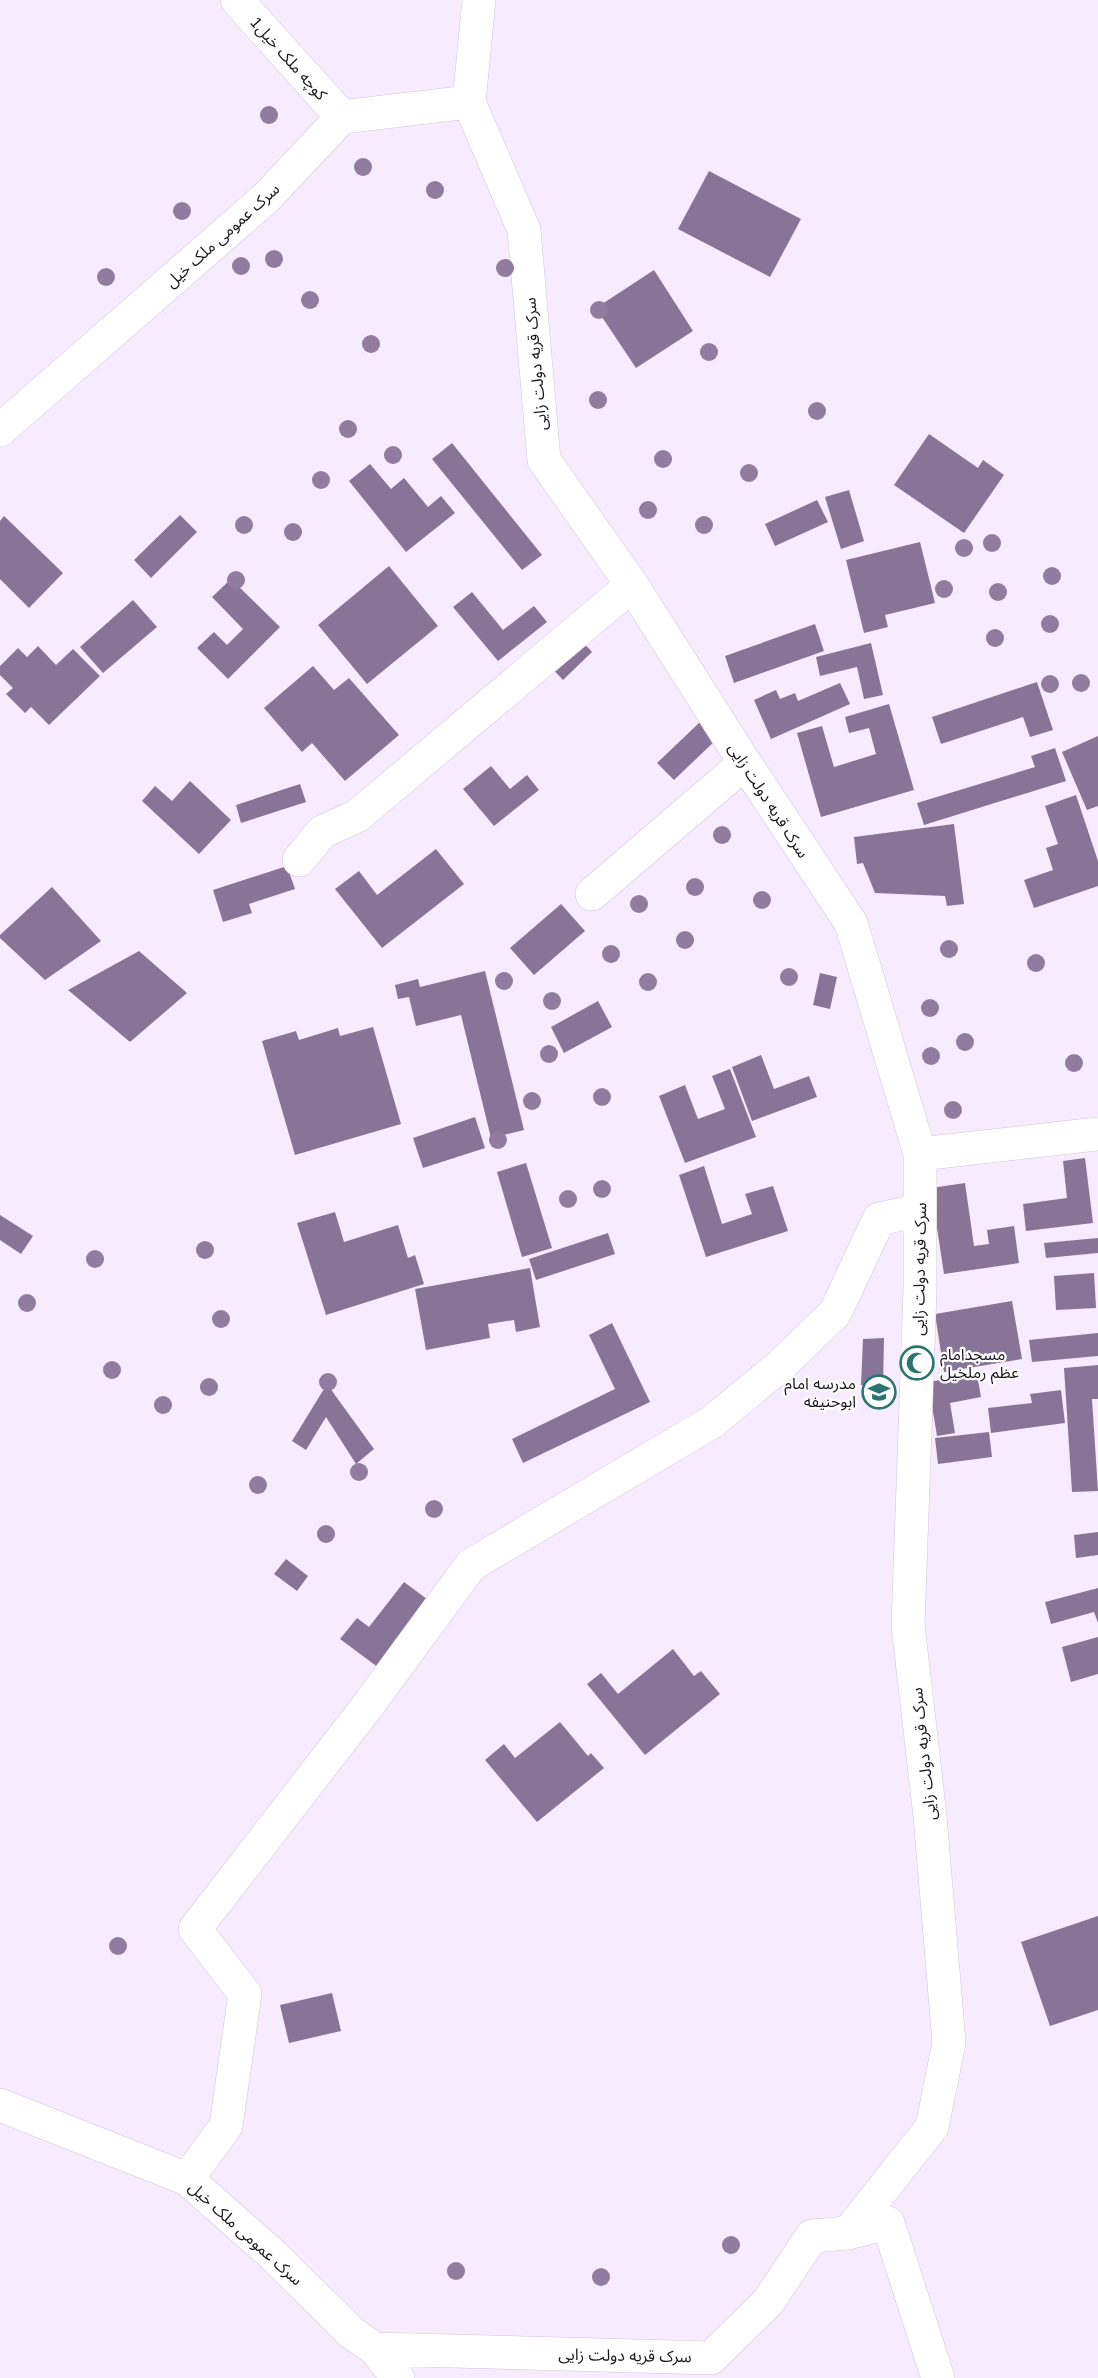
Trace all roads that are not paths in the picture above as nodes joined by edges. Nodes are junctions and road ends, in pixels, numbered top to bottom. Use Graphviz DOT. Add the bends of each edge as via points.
graph roads {
  1 [pos="237,0"];
  2 [pos="479,0"];
  3 [pos="469,102"];
  4 [pos="342,117"];
  5 [pos="0,430"];
  6 [pos="632,585"];
  7 [pos="745,763"];
  8 [pos="299,860"];
  9 [pos="592,894"];
  10 [pos="1098,1134"];
  11 [pos="920,1154"];
  12 [pos="920,1210"];
  13 [pos="0,2105"];
  14 [pos="187,2179"];
  15 [pos="848,2233"];
  16 [pos="375,2349"];
  17 [pos="399,2378"];
  18 [pos="938,2378"];
  1 -- 4 [label="street, کوچه ملک خیل1"];
  2 -- 3 [label="street, سرک قریه دولت زایی"];
  3 -- 4 [label="street"];
  3 -- 6 [label="street, سرک قریه دولت زایی" via="524,230 544,460"];
  4 -- 5 [label="street, سرک عمومی ملک خیل" via="266,198"];
  6 -- 7 [label="street, سرک قریه دولت زایی"];
  6 -- 8 [label="street" via="357,816 322,832"];
  7 -- 9 [label="street"];
  7 -- 11 [label="street, سرک قریه دولت زایی" via="850,923"];
  10 -- 11 [label="street"];
  11 -- 12 [label="street, سرک قریه دولت زایی"];
  12 -- 14 [label="street" via="879,1219 835,1313 781,1365 712,1422 471,1565 195,1929 245,1994 226,2126"];
  12 -- 15 [label="street, سرک قریه دولت زایی" via="908,1624 930,1816 948,2043 932,2127"];
  13 -- 14 [label="street, سرک عمومی ملک خیل"];
  14 -- 16 [label="street, سرک عمومی ملک خیل" via="273,2255 352,2333"];
  15 -- 16 [label="street, سرک قریه دولت زایی" via="812,2236 768,2302 711,2358"];
  15 -- 18 [label="street" via="888,2223"];
  16 -- 17 [label="street"];
}
